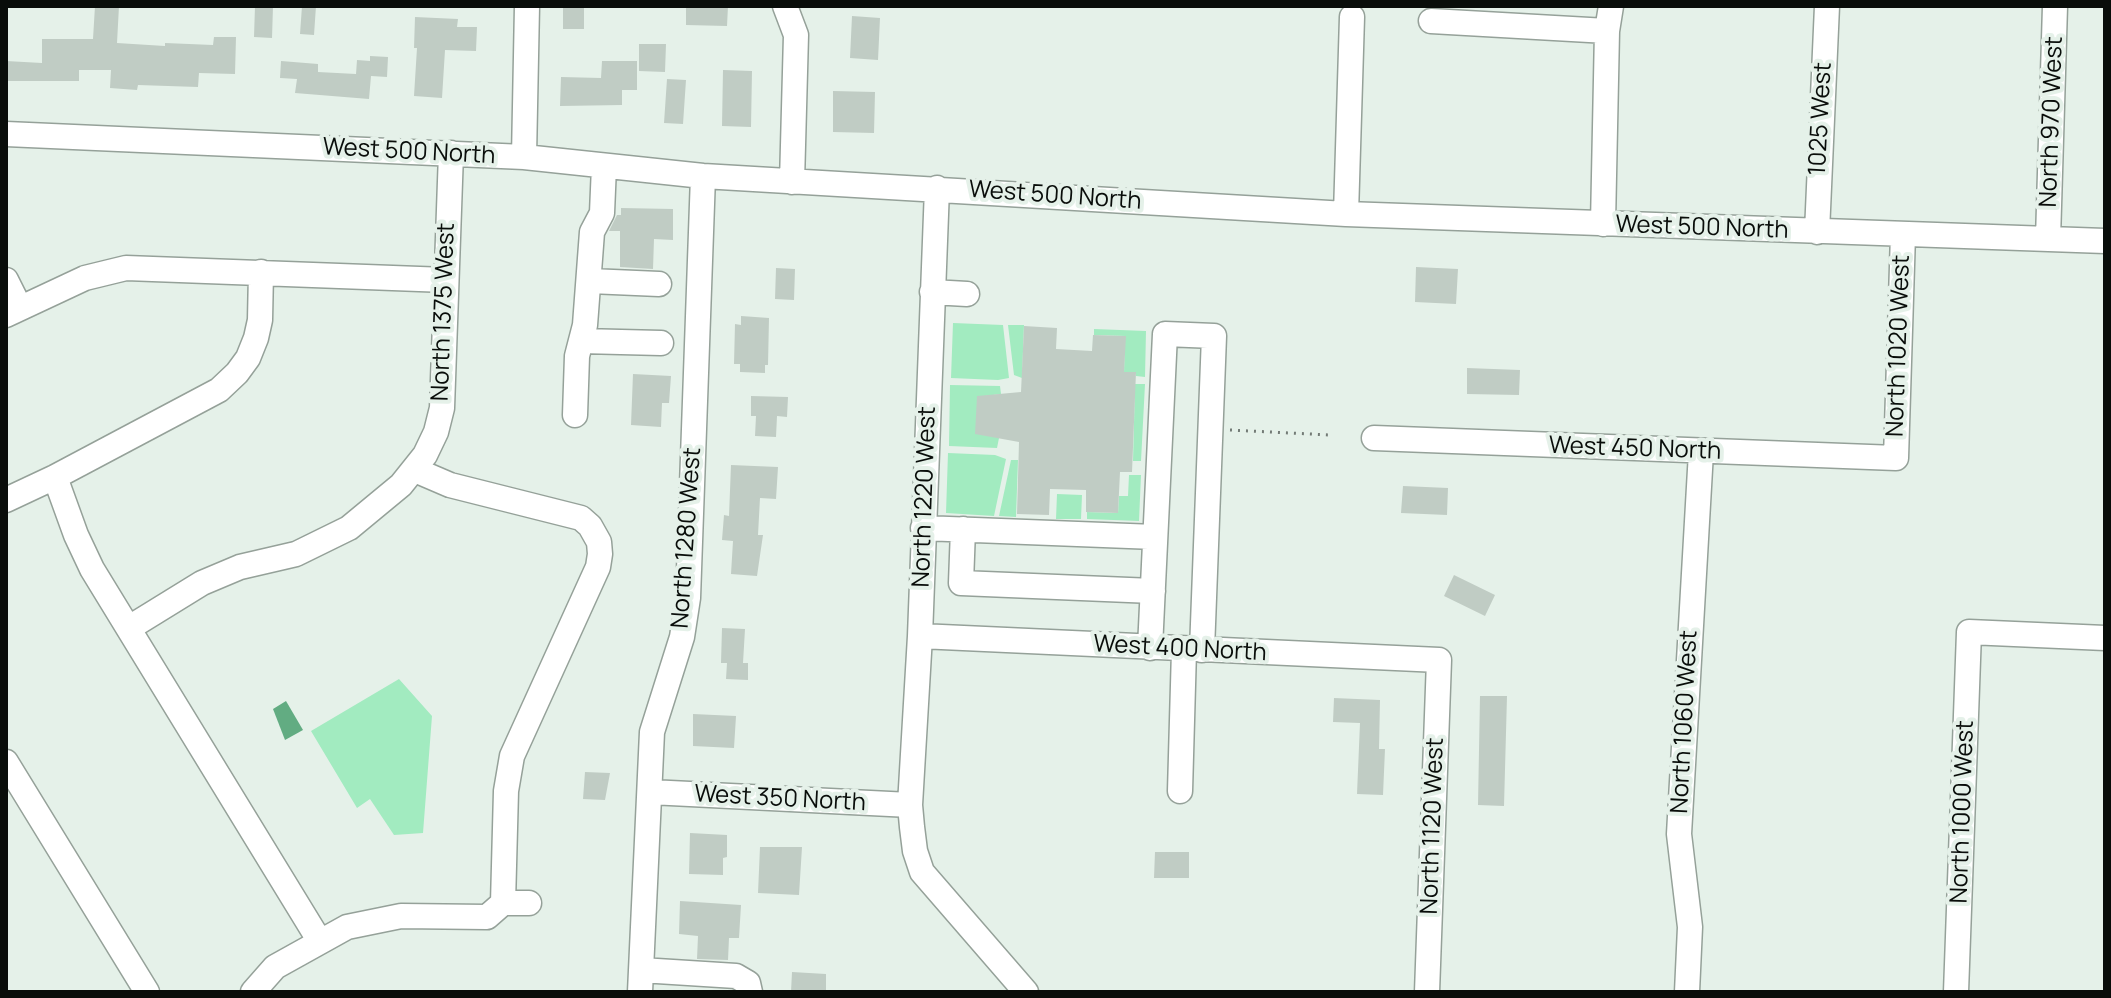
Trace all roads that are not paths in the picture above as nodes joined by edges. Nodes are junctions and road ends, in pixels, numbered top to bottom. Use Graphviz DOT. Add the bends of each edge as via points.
graph roads {
  1 [pos="527,6"];
  2 [pos="785,6"];
  3 [pos="1611,6"];
  4 [pos="1827,6"];
  5 [pos="2055,6"];
  6 [pos="1352,17"];
  7 [pos="1431,21"];
  8 [pos="1607,31"];
  9 [pos="6,134"];
  10 [pos="451,153"];
  11 [pos="524,157"];
  12 [pos="604,166"];
  13 [pos="703,176"];
  14 [pos="792,182"];
  15 [pos="937,188"];
  16 [pos="1346,214"];
  17 [pos="1603,224"];
  18 [pos="1817,232"];
  19 [pos="1903,234"];
  20 [pos="2048,239"];
  21 [pos="2105,241"];
  22 [pos="261,272"];
  23 [pos="6,280"];
  24 [pos="446,280"];
  25 [pos="590,281"];
  26 [pos="659,284"];
  27 [pos="932,292"];
  28 [pos="967,294"];
  29 [pos="13,311"];
  30 [pos="581,341"];
  31 [pos="661,343"];
  32 [pos="575,415"];
  33 [pos="1374,438"];
  34 [pos="1701,452"];
  35 [pos="1896,458"];
  36 [pos="415,470"];
  37 [pos="55,477"];
  38 [pos="6,500"];
  39 [pos="923,528"];
  40 [pos="963,529"];
  41 [pos="1155,537"];
  42 [pos="1153,591"];
  43 [pos="129,628"];
  44 [pos="920,636"];
  45 [pos="2105,638"];
  46 [pos="1150,648"];
  47 [pos="1193,650"];
  48 [pos="1439,660"];
  49 [pos="6,762"];
  50 [pos="1180,791"];
  51 [pos="650,792"];
  52 [pos="910,805"];
  53 [pos="503,903"];
  54 [pos="529,903"];
  55 [pos="319,940"];
  56 [pos="640,981"];
  57 [pos="147,992"];
  58 [pos="253,992"];
  59 [pos="750,992"];
  60 [pos="1026,992"];
  61 [pos="1427,992"];
  62 [pos="1687,992"];
  63 [pos="1956,992"];
  1 -- 11 [label="street"];
  2 -- 14 [label="street" via="796,35"];
  3 -- 8 [label="street"];
  4 -- 18 [label="street, 1025 West"];
  5 -- 20 [label="street, North 970 West"];
  6 -- 16 [label="street"];
  7 -- 8 [label="street"];
  8 -- 17 [label="street"];
  9 -- 10 [label="street, West 500 North"];
  10 -- 11 [label="street, West 500 North"];
  10 -- 24 [label="street, North 1375 West"];
  11 -- 12 [label="street, West 500 North"];
  12 -- 13 [label="street, West 500 North"];
  12 -- 25 [label="street"];
  13 -- 14 [label="street, West 500 North"];
  13 -- 51 [label="street, North 1280 West" via="688,598 682,637 652,732"];
  14 -- 15 [label="street, West 500 North"];
  15 -- 16 [label="street, West 500 North"];
  15 -- 27 [label="street, North 1220 West"];
  16 -- 17 [label="street, West 500 North"];
  17 -- 18 [label="street, West 500 North"];
  18 -- 19 [label="street, West 500 North"];
  19 -- 20 [label="street, West 500 North"];
  19 -- 35 [label="street, North 1020 West"];
  20 -- 21 [label="street, West 500 North"];
  22 -- 24 [label="street"];
  22 -- 29 [label="street" via="126,268 85,278"];
  22 -- 37 [label="street" via="256,338 237,373 219,390"];
  23 -- 29 [label="street"];
  24 -- 36 [label="street, North 1375 West" via="442,408 436,432"];
  25 -- 26 [label="street"];
  25 -- 30 [label="street"];
  27 -- 28 [label="street"];
  27 -- 39 [label="street, North 1220 West"];
  30 -- 31 [label="street"];
  30 -- 32 [label="street"];
  33 -- 34 [label="street, West 450 North"];
  34 -- 35 [label="street, West 450 North"];
  34 -- 62 [label="street, North 1060 West" via="1679,834 1690,927"];
  36 -- 43 [label="street, North 1375 West" via="349,528 296,554 240,567 202,583"];
  36 -- 53 [label="street" via="450,485 581,518 599,542 598,567 512,756"];
  37 -- 38 [label="street"];
  37 -- 43 [label="street" via="81,546"];
  39 -- 40 [label="street"];
  39 -- 44 [label="street, North 1220 West"];
  40 -- 41 [label="street"];
  40 -- 42 [label="street" via="961,583"];
  41 -- 42 [label="street"];
  41 -- 47 [label="street" via="1165,334 1214,336"];
  42 -- 46 [label="street"];
  43 -- 55 [label="street"];
  44 -- 46 [label="street, West 400 North"];
  44 -- 52 [label="street, North 1220 West"];
  45 -- 63 [label="street, North 1000 West" via="1969,632"];
  46 -- 47 [label="street, West 400 North"];
  47 -- 48 [label="street, West 400 North"];
  47 -- 50 [label="street"];
  48 -- 61 [label="street, North 1120 West"];
  49 -- 57 [label="street"];
  51 -- 52 [label="street, West 350 North"];
  51 -- 56 [label="street, North 1280 West"];
  52 -- 60 [label="street, North 1220 West" via="922,872"];
  53 -- 54 [label="street"];
  53 -- 55 [label="street" via="487,917 377,919"];
  55 -- 58 [label="street" via="275,967"];
  56 -- 59 [label="street" via="736,976 748,983"];
}
